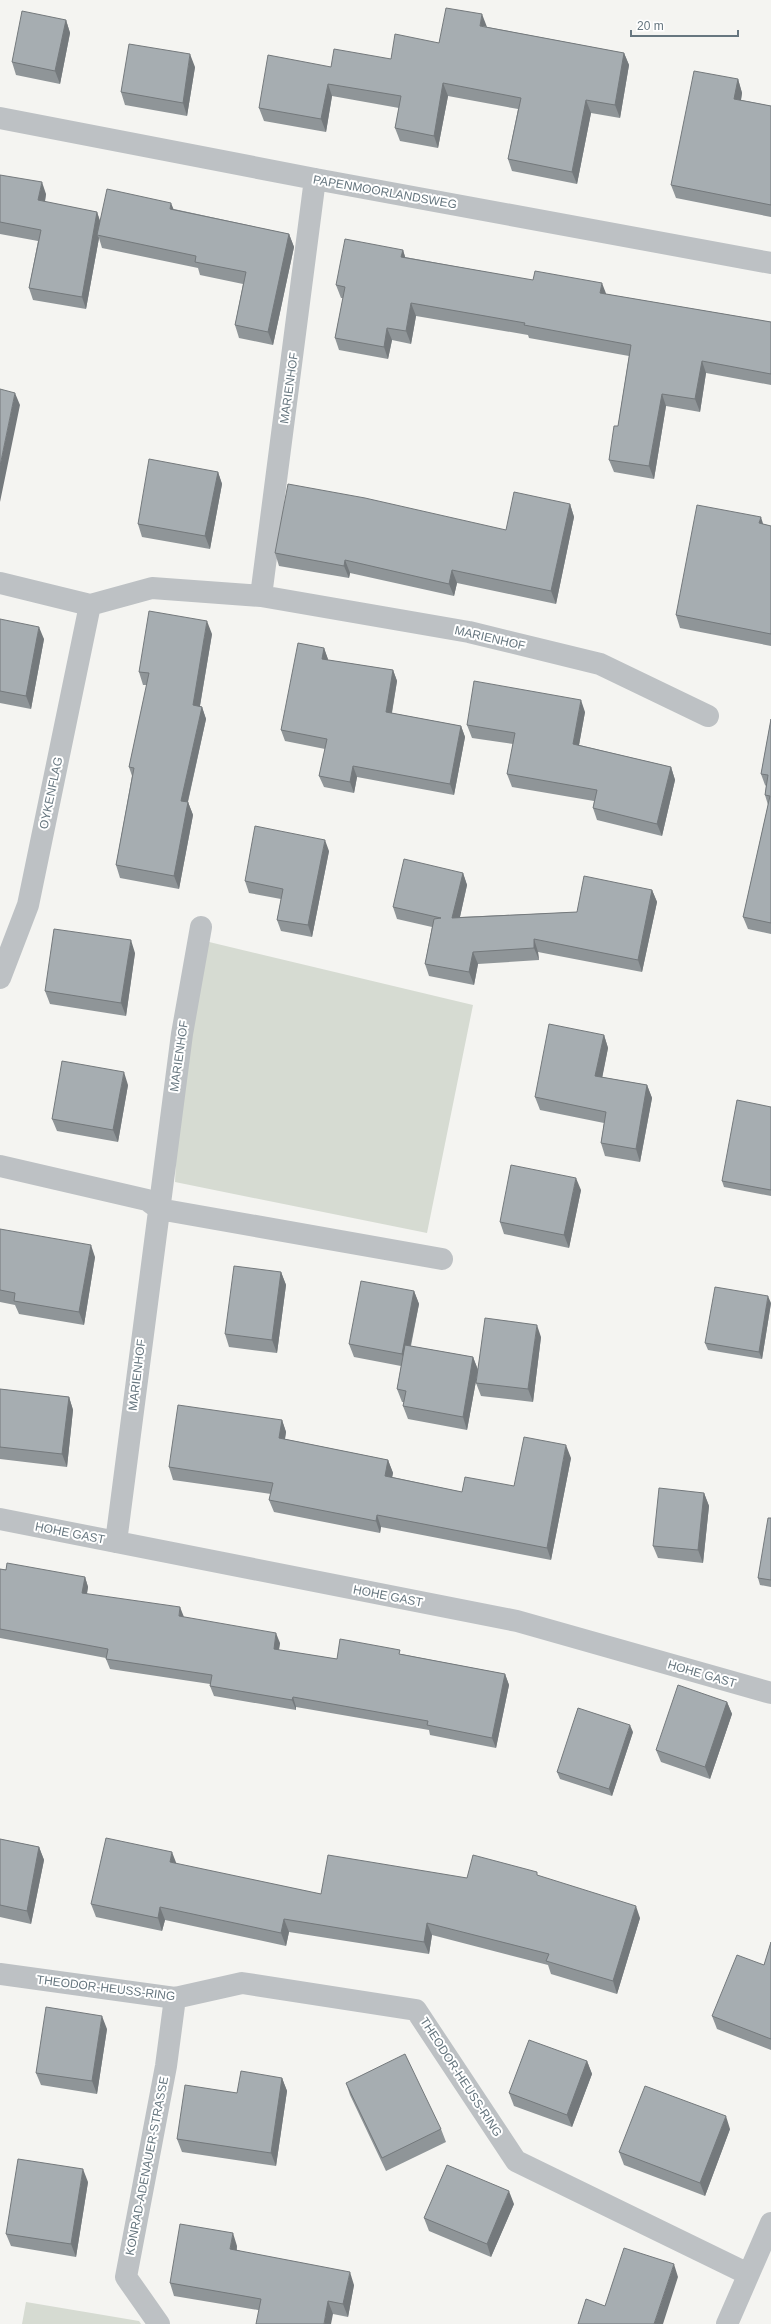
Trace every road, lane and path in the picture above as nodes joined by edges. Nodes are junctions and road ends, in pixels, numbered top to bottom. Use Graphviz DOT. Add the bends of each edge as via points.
graph roads {
  1 [pos="0,118"];
  2 [pos="316,179"];
  3 [pos="771,263"];
  4 [pos="0,583"];
  5 [pos="261,596"];
  6 [pos="90,605"];
  7 [pos="708,716"];
  8 [pos="201,927"];
  9 [pos="0,978"];
  10 [pos="0,1166"];
  11 [pos="159,1209"];
  12 [pos="442,1259"];
  13 [pos="0,1519"];
  14 [pos="116,1542"];
  15 [pos="771,1693"];
  16 [pos="0,1974"];
  17 [pos="175,1998"];
  18 [pos="771,2223"];
  19 [pos="748,2274"];
  20 [pos="159,2324"];
  21 [pos="727,2324"];
  1 -- 2 [label="street, PAPENMOORLANDSWEG"];
  2 -- 3 [label="street, PAPENMOORLANDSWEG"];
  2 -- 5 [label="street, MARIENHOF"];
  4 -- 6 [label="street, MARIENHOF"];
  5 -- 6 [label="street, MARIENHOF" via="152,588"];
  5 -- 7 [label="street, MARIENHOF" via="469,632 600,664"];
  6 -- 9 [label="street, OYKENFLAG" via="28,905"];
  8 -- 11 [label="street, MARIENHOF" via="182,1034"];
  10 -- 11 [label="street" via="148,1200"];
  11 -- 12 [label="street"];
  11 -- 14 [label="street, MARIENHOF"];
  13 -- 14 [label="street, HOHE GAST"];
  14 -- 15 [label="street, HOHE GAST" via="517,1621"];
  16 -- 17 [label="street, THEODOR-HEUSS-RING"];
  17 -- 19 [label="street, THEODOR-HEUSS-RING" via="242,1983 416,2010 516,2161"];
  17 -- 20 [label="street, KONRAD-ADENAUER-STRASSE" via="166,2066 126,2277"];
  18 -- 19 [label="street"];
  19 -- 21 [label="street"];
}
